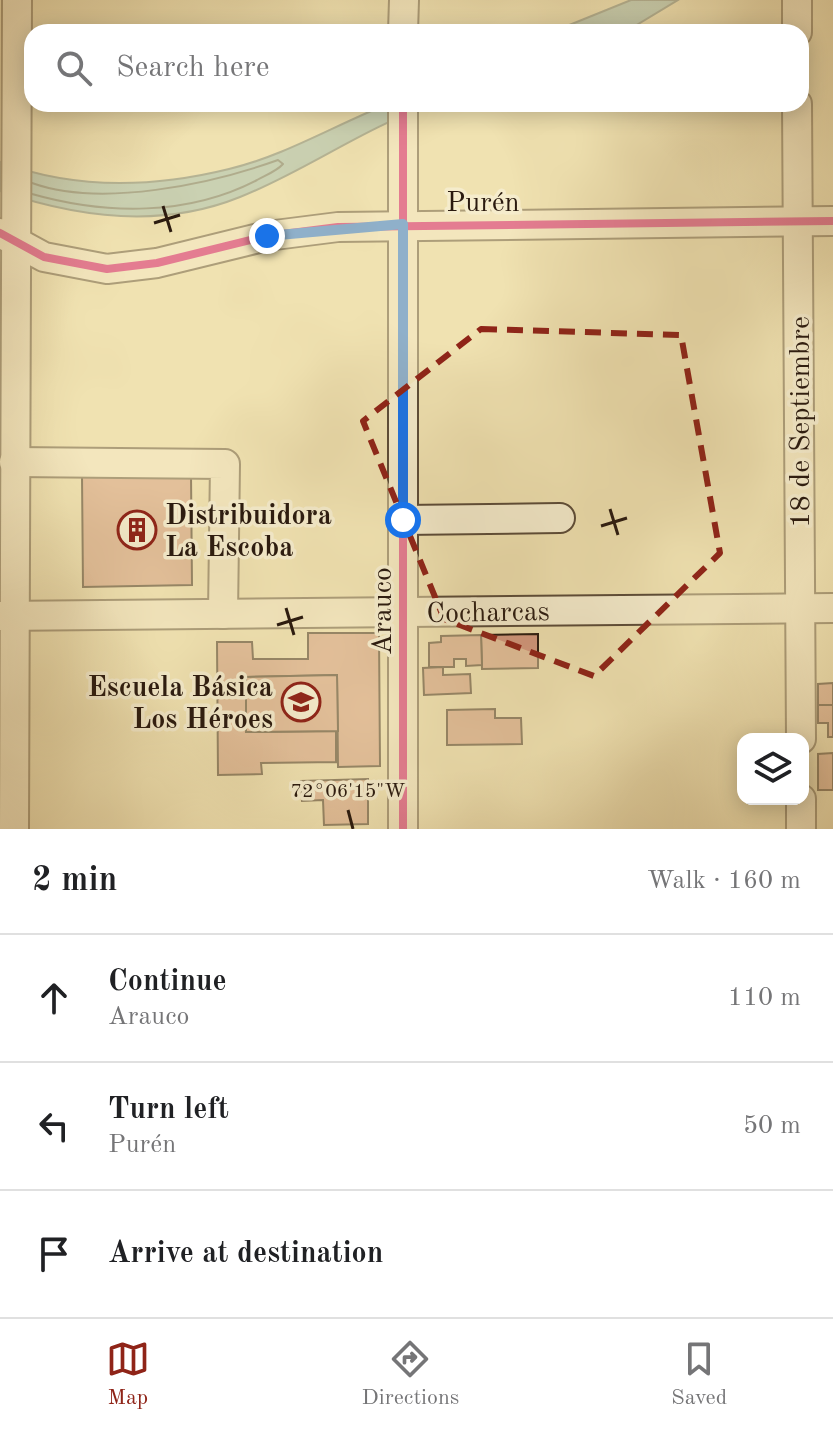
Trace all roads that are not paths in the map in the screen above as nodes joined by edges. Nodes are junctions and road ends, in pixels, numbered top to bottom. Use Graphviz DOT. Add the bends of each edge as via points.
graph roads {
  1 [pos="17,0"];
  2 [pos="404,0"];
  3 [pos="797,0"];
  4 [pos="403,24"];
  5 [pos="797,24"];
  6 [pos="403,112"];
  7 [pos="797,112"];
  8 [pos="833,221"];
  9 [pos="798,222"];
  10 [pos="403,224"];
  11 [pos="10,232"];
  12 [pos="7,422"];
  13 [pos="14,462"];
  14 [pos="560,518"];
  15 [pos="403,520"];
  16 [pos="800,608"];
  17 [pos="833,608"];
  18 [pos="403,612"];
  19 [pos="223,614"];
  20 [pos="7,616"];
  21 [pos="801,733"];
  22 [pos="801,805"];
  23 [pos="14,829"];
  24 [pos="403,829"];
  25 [pos="801,829"];
  1 -- 11 [label="street"];
  2 -- 4 [label="street"];
  3 -- 5 [label="street"];
  6 -- 10 [label="street, Arauco"];
  7 -- 9 [label="street, 18 de Septiembre"];
  8 -- 9 [label="street, Purén"];
  9 -- 10 [label="street, Purén"];
  9 -- 16 [label="street, 18 de Septiembre"];
  10 -- 11 [label="street, Purén" via="267,236 157,263 107,269 44,257"];
  10 -- 15 [label="street, Arauco"];
  11 -- 12 [label="street"];
  12 -- 13 [label="street"];
  13 -- 19 [label="street" via="225,464"];
  13 -- 20 [label="street"];
  14 -- 15 [label="street"];
  15 -- 18 [label="street, Arauco"];
  16 -- 17 [label="street, Cocharcas"];
  16 -- 18 [label="street, Cocharcas"];
  16 -- 21 [label="street, 18 de Septiembre"];
  18 -- 19 [label="street, Cocharcas"];
  18 -- 24 [label="street, Arauco"];
  19 -- 20 [label="street, Cocharcas"];
  20 -- 23 [label="street"];
  22 -- 25 [label="street"];
}
